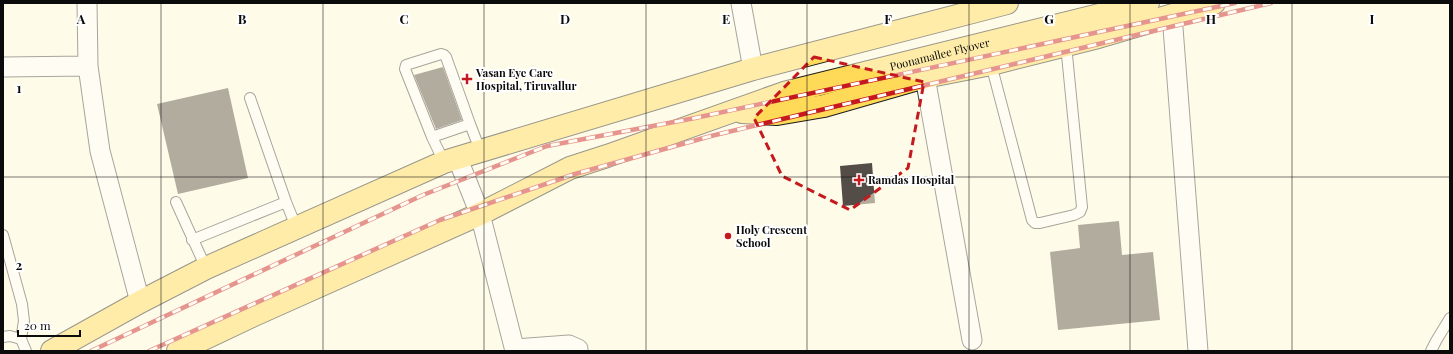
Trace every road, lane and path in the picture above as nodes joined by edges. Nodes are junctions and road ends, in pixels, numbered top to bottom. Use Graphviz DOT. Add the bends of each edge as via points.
graph roads {
  1 [pos="87,3"];
  2 [pos="741,3"];
  3 [pos="1007,3"];
  4 [pos="1148,3"];
  5 [pos="1214,3"];
  6 [pos="1172,15"];
  7 [pos="1066,45"];
  8 [pos="991,64"];
  9 [pos="88,66"];
  10 [pos="3,67"];
  11 [pos="753,69"];
  12 [pos="925,77"];
  13 [pos="250,98"];
  14 [pos="734,112"];
  15 [pos="470,124"];
  16 [pos="432,137"];
  17 [pos="480,150"];
  18 [pos="451,159"];
  19 [pos="176,202"];
  20 [pos="286,202"];
  21 [pos="480,214"];
  22 [pos="297,229"];
  23 [pos="3,235"];
  24 [pos="192,240"];
  25 [pos="206,268"];
  26 [pos="140,302"];
  27 [pos="1450,318"];
  28 [pos="3,337"];
  29 [pos="20,339"];
  30 [pos="972,340"];
  31 [pos="515,350"];
  32 [pos="26,351"];
  33 [pos="52,351"];
  34 [pos="178,351"];
  35 [pos="578,351"];
  36 [pos="1198,351"];
  37 [pos="1432,351"];
  1 -- 9 [label="street"];
  2 -- 11 [label="street"];
  3 -- 11 [label="main road"];
  4 -- 14 [label="main road, Poonamallee Flyover" via="784,93"];
  5 -- 6 [label="main road"];
  6 -- 7 [label="main road"];
  6 -- 36 [label="street"];
  7 -- 8 [label="main road"];
  7 -- 8 [label="lane" via="1082,207 1080,212 1074,215 1040,224 1032,220"];
  8 -- 12 [label="main road"];
  9 -- 10 [label="street"];
  9 -- 26 [label="street" via="100,151"];
  11 -- 17 [label="main road"];
  12 -- 14 [label="main road" via="824,106 777,114"];
  12 -- 30 [label="street"];
  13 -- 20 [label="lane"];
  14 -- 21 [label="main road, Poonamallee Flyover" via="570,168"];
  15 -- 16 [label="lane"];
  15 -- 16 [label="lane" via="444,54 406,65 405,69"];
  15 -- 17 [label="lane"];
  16 -- 18 [label="lane"];
  17 -- 18 [label="main road"];
  18 -- 21 [label="street"];
  18 -- 22 [label="main road"];
  19 -- 24 [label="lane"];
  20 -- 22 [label="lane"];
  20 -- 24 [label="lane"];
  21 -- 31 [label="street"];
  21 -- 34 [label="main road, Poonamallee Flyover"];
  22 -- 25 [label="main road"];
  23 -- 29 [label="lane" via="22,304 24,321"];
  24 -- 25 [label="lane"];
  25 -- 26 [label="main road"];
  26 -- 33 [label="main road"];
  27 -- 37 [label="lane"];
  28 -- 29 [label="lane"];
  29 -- 32 [label="lane"];
  31 -- 35 [label="street" via="569,345"];
}
